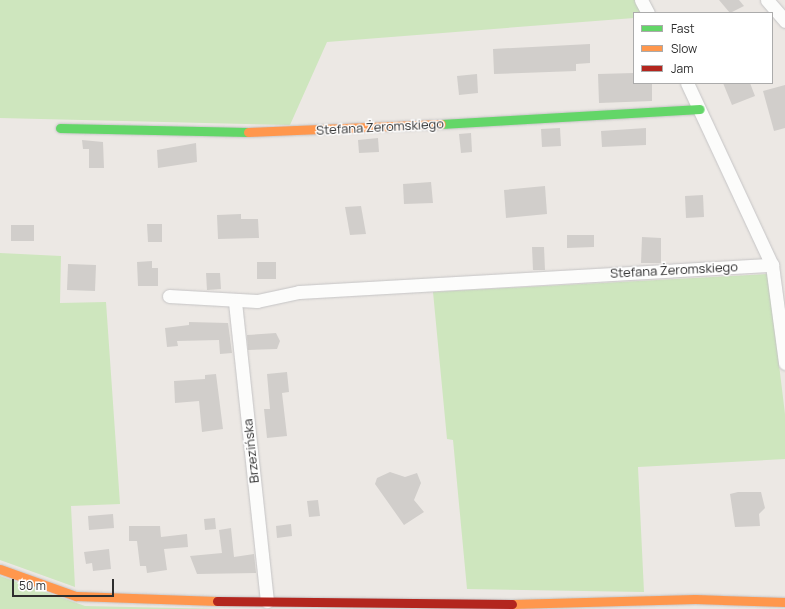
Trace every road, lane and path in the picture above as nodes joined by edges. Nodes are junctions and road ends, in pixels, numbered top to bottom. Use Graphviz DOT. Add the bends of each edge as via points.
graph roads {
  1 [pos="641,0"];
  2 [pos="767,0"];
  3 [pos="647,12"];
  4 [pos="785,21"];
  5 [pos="687,84"];
  6 [pos="700,109"];
  7 [pos="60,128"];
  8 [pos="772,265"];
  9 [pos="169,296"];
  10 [pos="235,302"];
  11 [pos="785,363"];
  12 [pos="0,569"];
  13 [pos="267,601"];
  14 [pos="785,602"];
  1 -- 3 [label="street"];
  2 -- 4 [label="street"];
  5 -- 6 [label="street"];
  6 -- 7 [label="street, Stefana Żeromskiego" via="279,132"];
  6 -- 8 [label="street"];
  8 -- 10 [label="street, Stefana Żeromskiego" via="298,292 257,302"];
  8 -- 11 [label="street"];
  9 -- 10 [label="street, Stefana Żeromskiego"];
  10 -- 13 [label="street, Brzezińska"];
  12 -- 13 [label="street" via="62,592 92,598"];
  13 -- 14 [label="street" via="566,604 695,599"];
}
